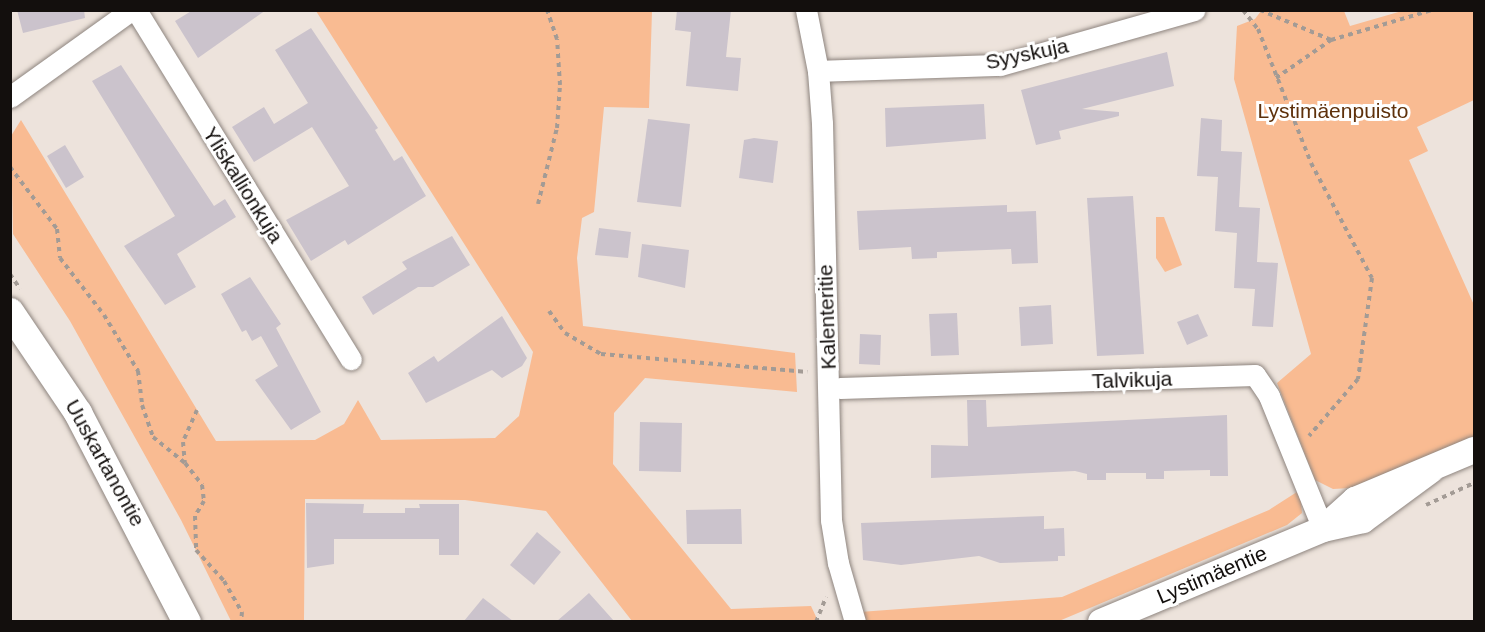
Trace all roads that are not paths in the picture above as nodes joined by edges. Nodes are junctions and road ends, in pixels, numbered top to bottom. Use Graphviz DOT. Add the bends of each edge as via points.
graph roads {
  1 [pos="133,10"];
  2 [pos="806,10"];
  3 [pos="1194,10"];
  4 [pos="818,72"];
  5 [pos="10,97"];
  6 [pos="10,312"];
  7 [pos="351,359"];
  8 [pos="840,388"];
  9 [pos="1474,450"];
  10 [pos="1323,529"];
  11 [pos="1113,619"];
  12 [pos="186,621"];
  13 [pos="855,621"];
  1 -- 5 [label="street"];
  1 -- 7 [label="street, Yliskallionkuja"];
  2 -- 4 [label="street, Kalenteritie"];
  3 -- 4 [label="street, Syyskuja" via="1000,64"];
  4 -- 13 [label="street, Kalenteritie" via="831,520 838,563"];
  6 -- 12 [label="main road, Uuskartanontie" via="78,413"];
  8 -- 10 [label="street, Talvikuja" via="1255,375 1269,396"];
  9 -- 10 [label="street, Lystimäentie" via="1355,500"];
  10 -- 11 [label="street, Lystimäentie"];
}
